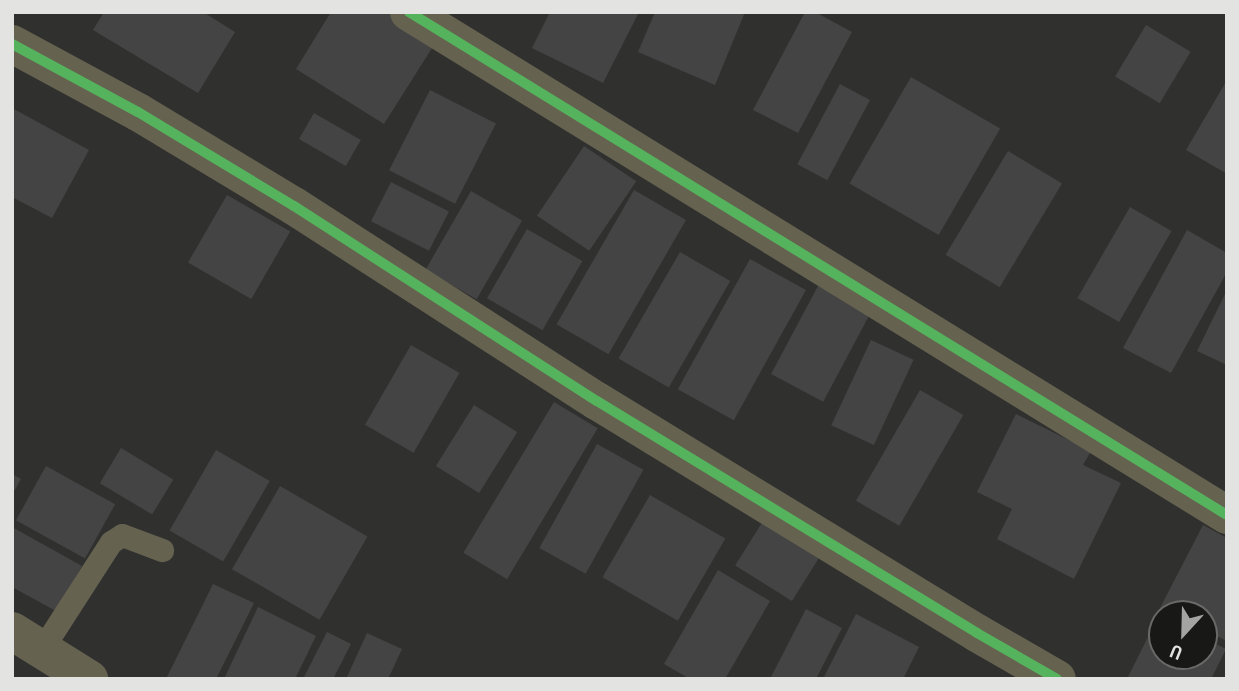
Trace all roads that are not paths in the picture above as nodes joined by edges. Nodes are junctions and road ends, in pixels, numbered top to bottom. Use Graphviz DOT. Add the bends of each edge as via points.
graph roads {
  1 [pos="409,12"];
  2 [pos="12,44"];
  3 [pos="1227,515"];
  4 [pos="162,550"];
  5 [pos="27,640"];
  6 [pos="89,679"];
  7 [pos="1058,679"];
  1 -- 3 [label="street"];
  2 -- 7 [label="street" via="138,112 294,206 597,401"];
  4 -- 5 [label="lane" via="122,535 111,542"];
  5 -- 6 [label="street"];
}
